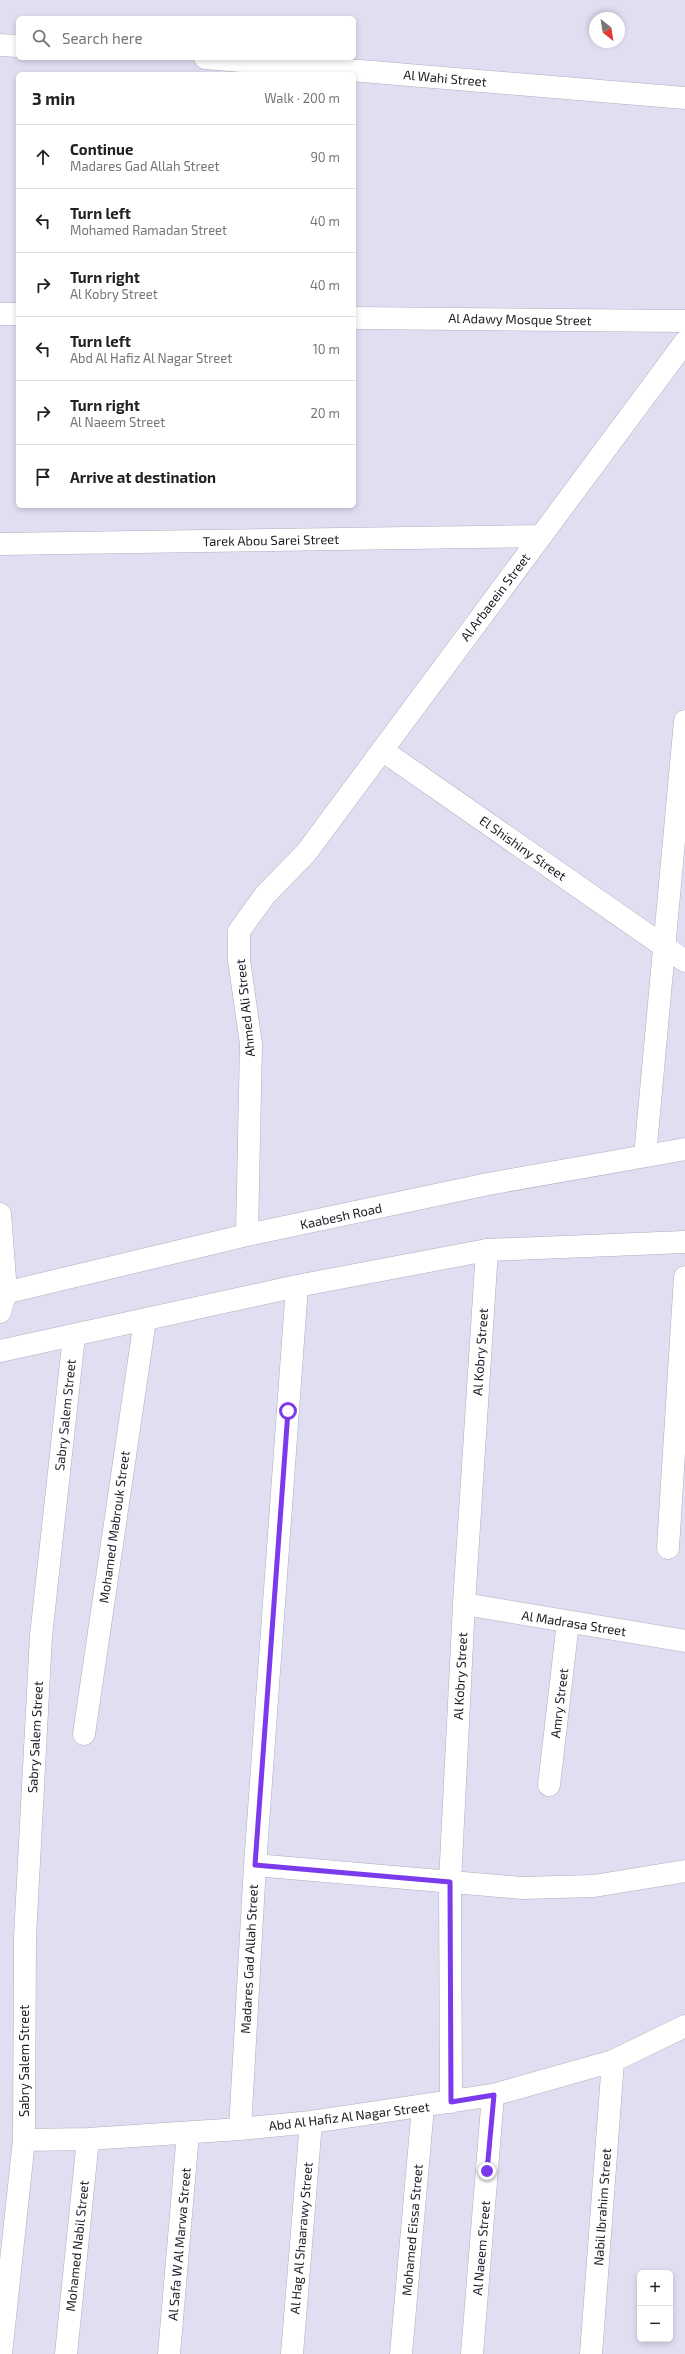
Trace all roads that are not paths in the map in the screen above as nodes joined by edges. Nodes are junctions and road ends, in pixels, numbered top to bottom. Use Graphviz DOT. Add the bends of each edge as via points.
graph roads {
  1 [pos="0,45"];
  2 [pos="16,46"];
  3 [pos="228,60"];
  4 [pos="685,98"];
  5 [pos="0,314"];
  6 [pos="16,314"];
  7 [pos="356,318"];
  8 [pos="685,321"];
  9 [pos="685,342"];
  10 [pos="541,536"];
  11 [pos="0,544"];
  12 [pos="685,721"];
  13 [pos="382,750"];
  14 [pos="306,853"];
  15 [pos="665,946"];
  16 [pos="685,961"];
  17 [pos="685,1150"];
  18 [pos="645,1156"];
  19 [pos="0,1214"];
  20 [pos="248,1235"];
  21 [pos="685,1242"];
  22 [pos="487,1250"];
  23 [pos="685,1277"];
  24 [pos="297,1286"];
  25 [pos="2,1299"];
  26 [pos="145,1320"];
  27 [pos="74,1336"];
  28 [pos="0,1351"];
  29 [pos="668,1548"];
  30 [pos="464,1604"];
  31 [pos="568,1622"];
  32 [pos="685,1641"];
  33 [pos="84,1734"];
  34 [pos="549,1785"];
  35 [pos="255,1865"];
  36 [pos="685,1871"];
  37 [pos="450,1882"];
  38 [pos="685,2026"];
  39 [pos="613,2061"];
  40 [pos="494,2095"];
  41 [pos="451,2102"];
  42 [pos="423,2107"];
  43 [pos="311,2122"];
  44 [pos="240,2130"];
  45 [pos="188,2133"];
  46 [pos="88,2139"];
  47 [pos="24,2140"];
  48 [pos="1,2354"];
  49 [pos="66,2354"];
  50 [pos="169,2354"];
  51 [pos="292,2354"];
  52 [pos="401,2354"];
  53 [pos="472,2354"];
  54 [pos="591,2354"];
  1 -- 2 [label="street"];
  3 -- 4 [label="street, Al Wahi Street"];
  5 -- 6 [label="street"];
  7 -- 8 [label="street, Al Adawy Mosque Street"];
  9 -- 10 [label="street, Al Arbaeein Street"];
  10 -- 11 [label="street, Tarek Abou Sarei Street"];
  10 -- 13 [label="street, Al Arbaeein Street"];
  12 -- 15 [label="street"];
  13 -- 14 [label="street, Al Arbaeein Street"];
  13 -- 15 [label="street, El Shishiny Street"];
  14 -- 20 [label="street, Ahmed Ali Street" via="265,895 239,931 239,960 251,1044"];
  15 -- 16 [label="street, El Shishiny Street"];
  15 -- 18 [label="street"];
  17 -- 18 [label="street, Kaabesh Road"];
  18 -- 20 [label="street, Kaabesh Road" via="488,1184"];
  19 -- 25 [label="street"];
  20 -- 25 [label="street, Kaabesh Road"];
  21 -- 22 [label="street"];
  22 -- 24 [label="street"];
  22 -- 30 [label="street, Al Kobry Street"];
  23 -- 29 [label="street"];
  24 -- 26 [label="street"];
  24 -- 35 [label="street, Madares Gad Allah Street"];
  26 -- 27 [label="street"];
  26 -- 33 [label="street, Mohamed Mabrouk Street"];
  27 -- 28 [label="street"];
  27 -- 47 [label="street, Sabry Salem Street" via="41,1636 25,1937"];
  30 -- 31 [label="street, Al Madrasa Street"];
  30 -- 37 [label="street, Al Kobry Street"];
  31 -- 32 [label="street, Al Madrasa Street"];
  31 -- 34 [label="street, Amry Street"];
  35 -- 37 [label="street"];
  35 -- 44 [label="street, Madares Gad Allah Street"];
  36 -- 37 [label="street" via="594,1886 522,1888"];
  37 -- 41 [label="street, Al Kobry Street"];
  38 -- 39 [label="street, Abd Al Hafiz Al Nagar Street"];
  39 -- 40 [label="street, Abd Al Hafiz Al Nagar Street"];
  39 -- 54 [label="street, Nabil Ibrahim Street"];
  40 -- 41 [label="street, Abd Al Hafiz Al Nagar Street"];
  40 -- 53 [label="street, Al Naeem Street"];
  41 -- 42 [label="street, Abd Al Hafiz Al Nagar Street"];
  42 -- 43 [label="street, Abd Al Hafiz Al Nagar Street"];
  42 -- 52 [label="street, Mohamed Eissa Street"];
  43 -- 44 [label="street, Abd Al Hafiz Al Nagar Street"];
  43 -- 51 [label="street, Al Hag Al Shaarawy Street"];
  44 -- 45 [label="street, Abd Al Hafiz Al Nagar Street"];
  45 -- 46 [label="street, Abd Al Hafiz Al Nagar Street"];
  45 -- 50 [label="street, Al Safa W Al Marwa Street"];
  46 -- 47 [label="street, Abd Al Hafiz Al Nagar Street"];
  46 -- 49 [label="street, Mohamed Nabil Street"];
  47 -- 48 [label="street, Sabry Salem Street"];
}
